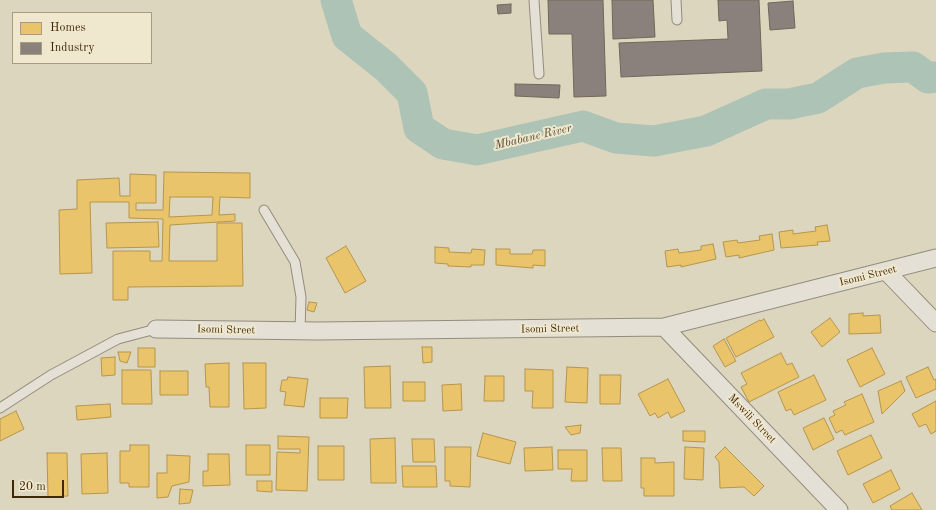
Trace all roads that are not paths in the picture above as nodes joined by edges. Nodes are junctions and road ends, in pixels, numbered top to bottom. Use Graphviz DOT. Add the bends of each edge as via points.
graph roads {
  1 [pos="534,0"];
  2 [pos="676,0"];
  3 [pos="676,20"];
  4 [pos="539,74"];
  5 [pos="264,210"];
  6 [pos="936,258"];
  7 [pos="886,271"];
  8 [pos="936,323"];
  9 [pos="664,327"];
  10 [pos="156,329"];
  11 [pos="300,331"];
  12 [pos="0,408"];
  13 [pos="840,510"];
  1 -- 4 [label="lane"];
  2 -- 3 [label="lane"];
  5 -- 11 [label="lane" via="295,262 302,296"];
  6 -- 7 [label="street, Isomi Street"];
  7 -- 8 [label="street"];
  7 -- 9 [label="street, Isomi Street"];
  9 -- 11 [label="street, Isomi Street"];
  9 -- 13 [label="street, Mswili Street"];
  10 -- 11 [label="street, Isomi Street"];
  10 -- 12 [label="lane" via="118,339 51,375"];
}
